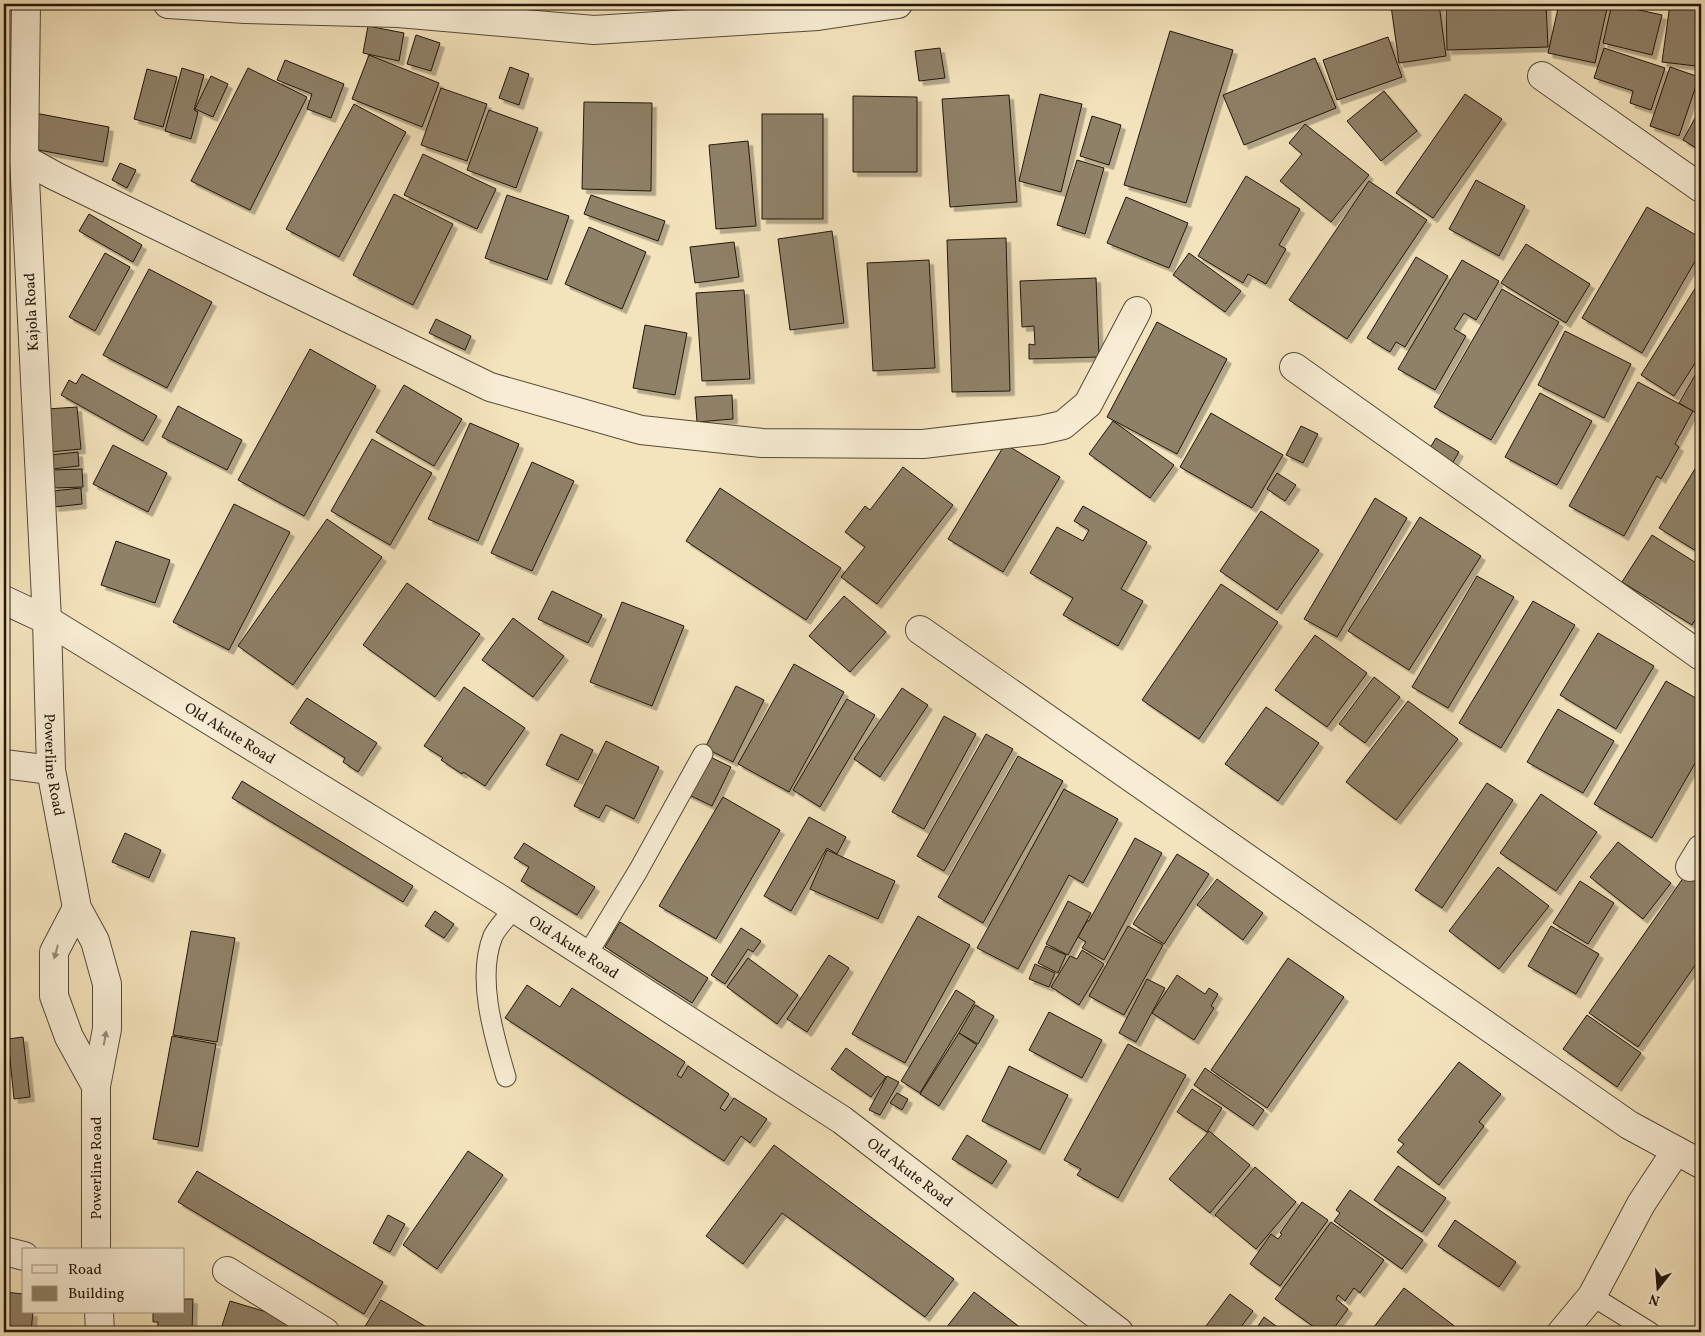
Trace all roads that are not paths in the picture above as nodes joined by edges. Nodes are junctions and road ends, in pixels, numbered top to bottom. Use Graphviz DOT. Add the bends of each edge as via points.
graph roads {
  1 [pos="26,4"];
  2 [pos="168,4"];
  3 [pos="898,4"];
  4 [pos="248,7"];
  5 [pos="1542,76"];
  6 [pos="24,159"];
  7 [pos="1701,188"];
  8 [pos="1137,311"];
  9 [pos="1294,367"];
  10 [pos="4,600"];
  11 [pos="47,620"];
  12 [pos="920,630"];
  13 [pos="1701,656"];
  14 [pos="702,754"];
  15 [pos="4,764"];
  16 [pos="52,770"];
  17 [pos="77,908"];
  18 [pos="514,908"];
  19 [pos="586,954"];
  20 [pos="506,1077"];
  21 [pos="96,1086"];
  22 [pos="1676,1151"];
  23 [pos="1701,1164"];
  24 [pos="96,1248"];
  25 [pos="4,1251"];
  26 [pos="22,1256"];
  27 [pos="226,1271"];
  28 [pos="1592,1296"];
  29 [pos="98,1314"];
  30 [pos="100,1332"];
  31 [pos="325,1332"];
  32 [pos="1118,1332"];
  33 [pos="1562,1332"];
  34 [pos="1650,1332"];
  1 -- 6 [label="street, Kajola Road"];
  2 -- 4 [label="street"];
  3 -- 4 [label="street" via="818,16 594,30 398,13"];
  5 -- 7 [label="street"];
  6 -- 8 [label="street" via="490,387 641,430 762,443 923,444 1063,425 1088,404"];
  6 -- 11 [label="street, Kajola Road"];
  9 -- 13 [label="street"];
  10 -- 11 [label="street, Old Akute Road"];
  11 -- 16 [label="street, Powerline Road"];
  11 -- 18 [label="street, Old Akute Road"];
  12 -- 22 [label="street" via="1629,1125"];
  14 -- 19 [label="lane" via="638,872"];
  15 -- 16 [label="street"];
  16 -- 17 [label="street, Powerline Road"];
  21 -- 17 [label="street, Powerline Road, one-way" via="107,1029 107,984 95,941"];
  17 -- 21 [label="street, Powerline Road, one-way" via="54,952 54,996 70,1038"];
  18 -- 19 [label="street, Old Akute Road"];
  18 -- 20 [label="lane" via="494,935 486,966 487,1003"];
  19 -- 32 [label="street, Old Akute Road" via="842,1120"];
  21 -- 24 [label="street, Powerline Road"];
  22 -- 23 [label="street"];
  22 -- 28 [label="street" via="1641,1204"];
  25 -- 26 [label="street"];
  27 -- 31 [label="street"];
  28 -- 33 [label="street"];
  28 -- 34 [label="lane"];
  29 -- 30 [label="street"];
}
